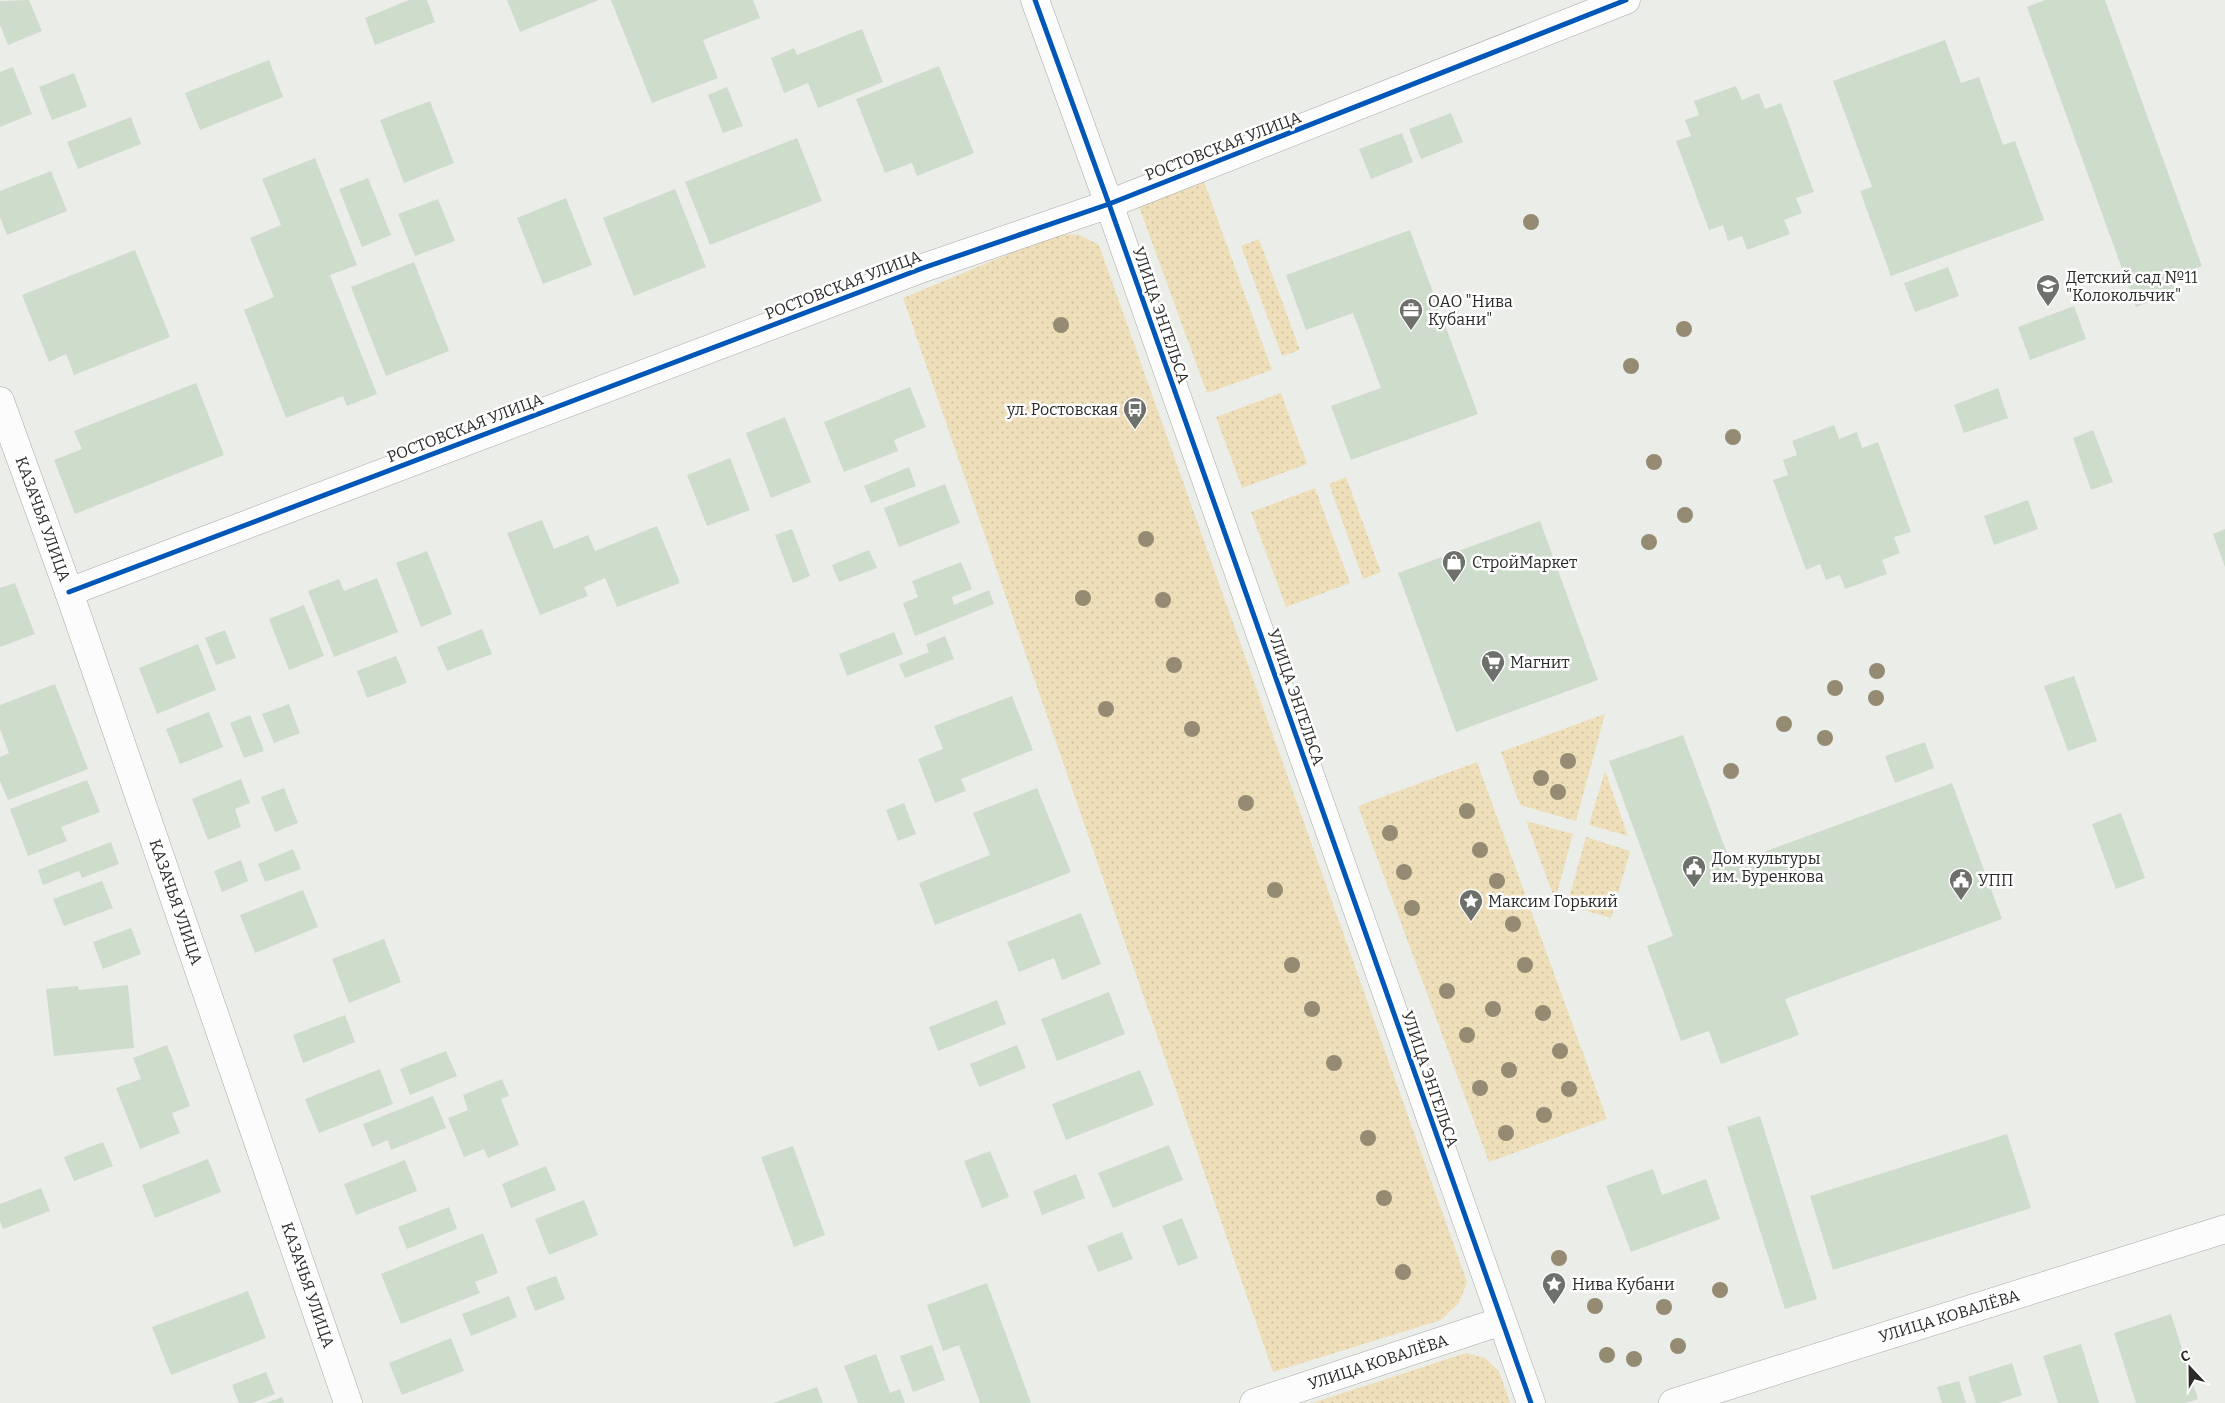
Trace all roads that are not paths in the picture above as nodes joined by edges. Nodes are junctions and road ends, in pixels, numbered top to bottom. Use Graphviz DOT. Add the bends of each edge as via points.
graph roads {
  1 [pos="1035,0"];
  2 [pos="1626,0"];
  3 [pos="1109,204"];
  4 [pos="0,401"];
  5 [pos="69,592"];
  6 [pos="2225,1229"];
  7 [pos="1502,1322"];
  8 [pos="348,1403"];
  9 [pos="1254,1403"];
  10 [pos="1531,1403"];
  11 [pos="1672,1403"];
  1 -- 3 [label="street, УЛИЦА ЭНГЕЛЬСА"];
  2 -- 3 [label="street, РОСТОВСКАЯ УЛИЦА"];
  3 -- 5 [label="street, РОСТОВСКАЯ УЛИЦА" via="923,268"];
  3 -- 7 [label="street, УЛИЦА ЭНГЕЛЬСА"];
  4 -- 5 [label="street, КАЗАЧЬЯ УЛИЦА"];
  5 -- 8 [label="street, КАЗАЧЬЯ УЛИЦА"];
  6 -- 11 [label="street, УЛИЦА КОВАЛЁВА"];
  7 -- 9 [label="street, УЛИЦА КОВАЛЁВА"];
  7 -- 10 [label="street, УЛИЦА ЭНГЕЛЬСА"];
}
